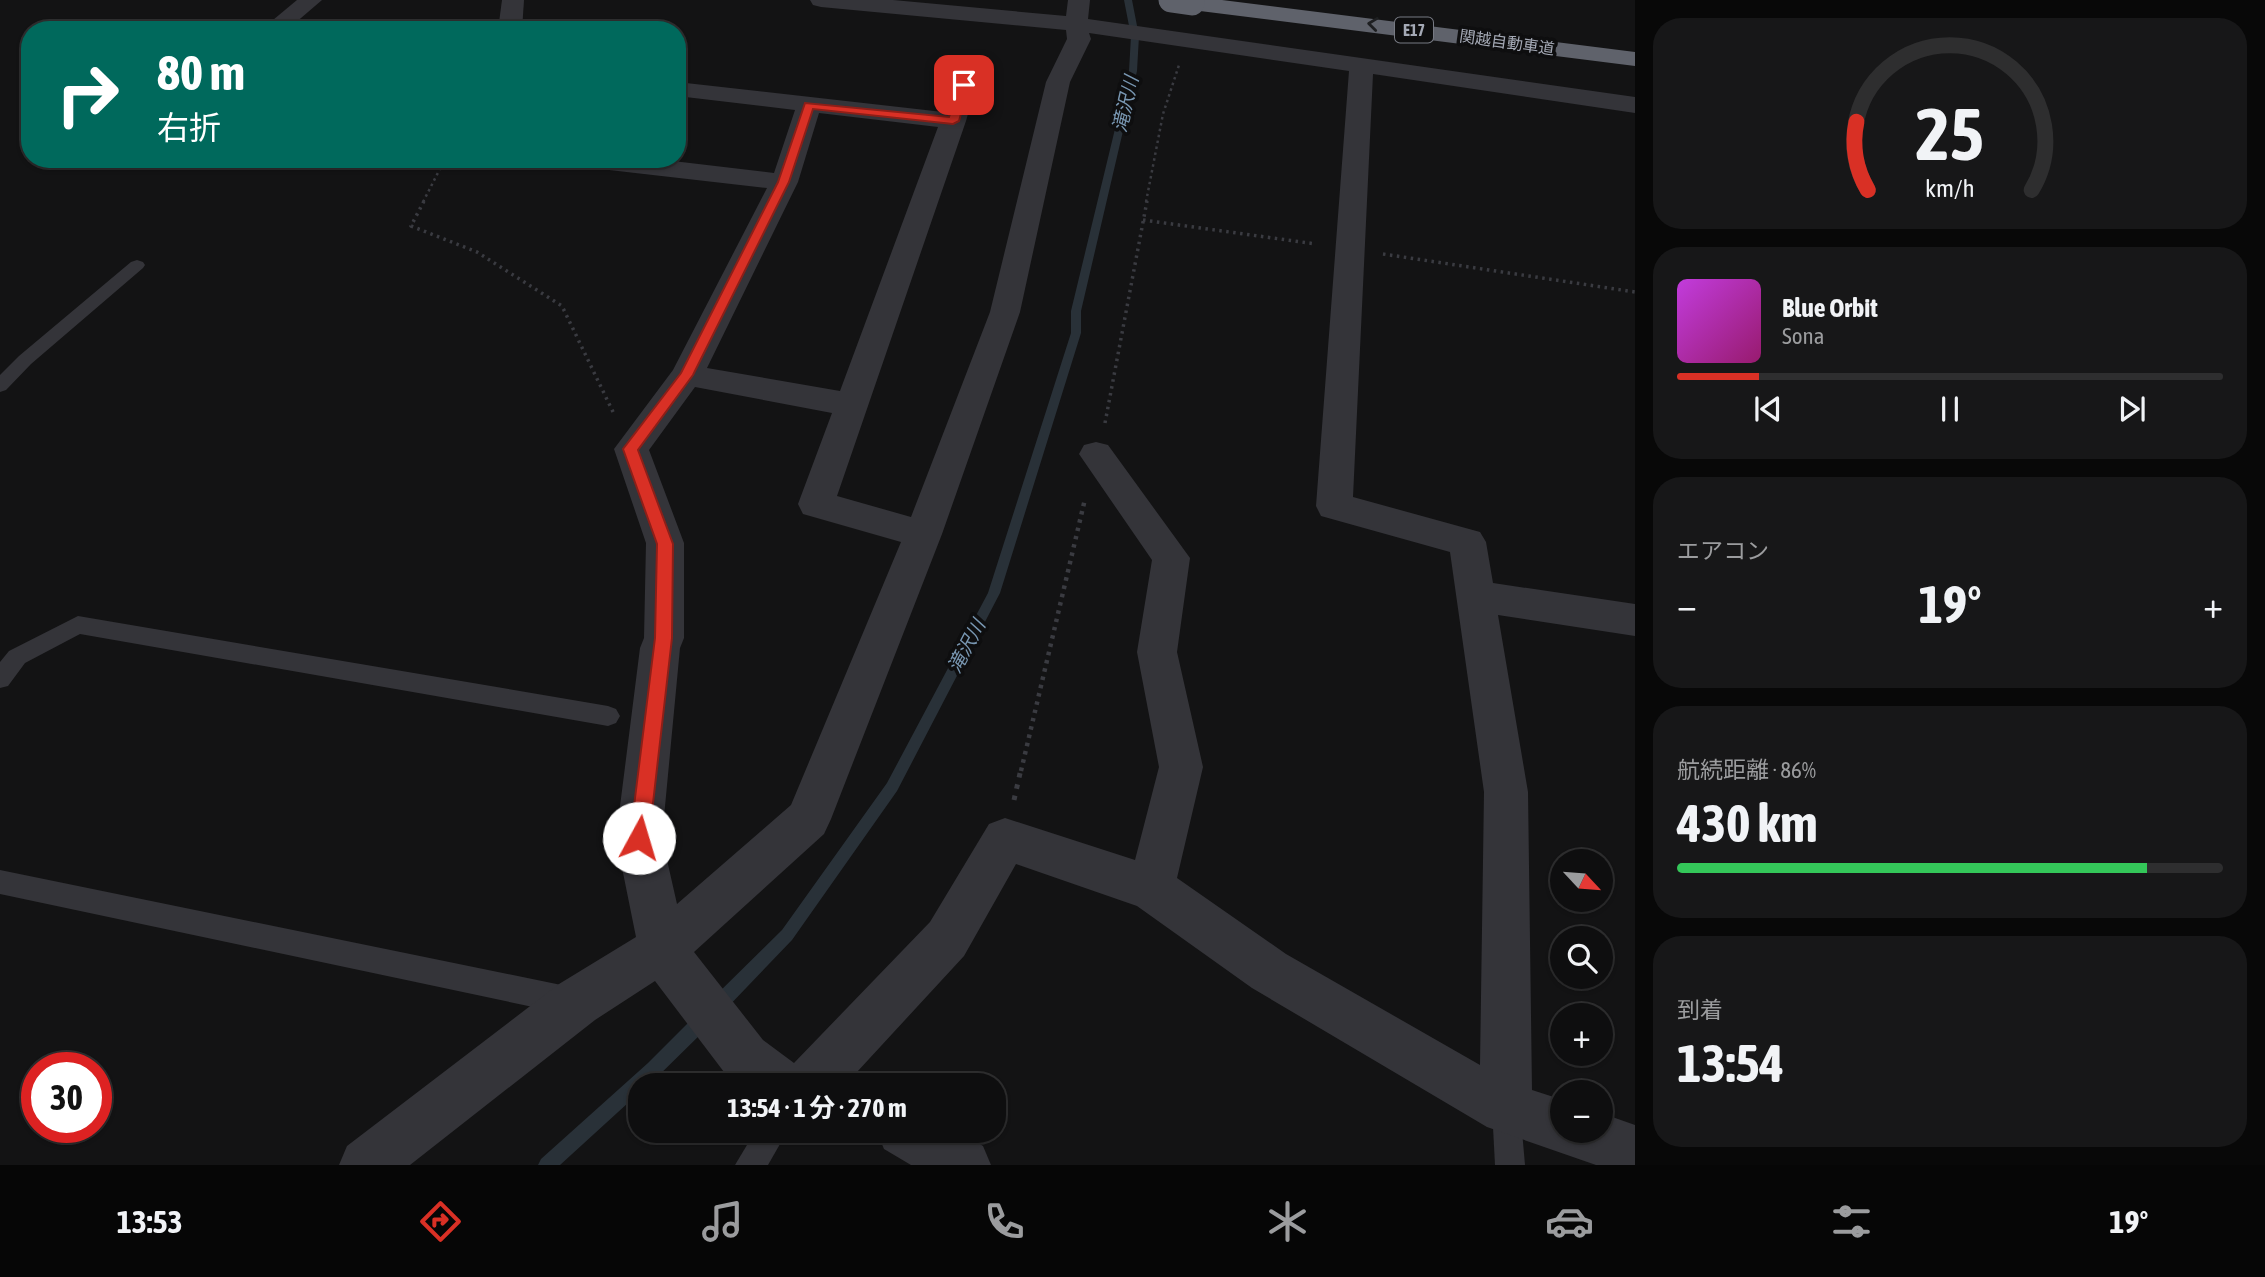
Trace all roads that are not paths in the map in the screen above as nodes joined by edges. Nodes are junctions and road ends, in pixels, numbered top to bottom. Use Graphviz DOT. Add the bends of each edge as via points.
graph roads {
  1 [pos="311,0"];
  2 [pos="513,0"];
  3 [pos="821,0"];
  4 [pos="1179,1"];
  5 [pos="1077,12"];
  6 [pos="284,21"];
  7 [pos="511,21"];
  8 [pos="1581,30"];
  9 [pos="1635,37"];
  10 [pos="1201,40"];
  11 [pos="1635,59"];
  12 [pos="1361,65"];
  13 [pos="970,66"];
  14 [pos="686,90"];
  15 [pos="808,105"];
  16 [pos="1635,105"];
  17 [pos="953,121"];
  18 [pos="662,168"];
  19 [pos="784,182"];
  20 [pos="137,265"];
  21 [pos="687,375"];
  22 [pos="0,386"];
  23 [pos="852,405"];
  24 [pos="1096,454"];
  25 [pos="923,534"];
  26 [pos="1476,596"];
  27 [pos="1635,620"];
  28 [pos="0,679"];
  29 [pos="608,716"];
  30 [pos="0,882"];
  31 [pos="1151,888"];
  32 [pos="669,959"];
  33 [pos="577,1002"];
  34 [pos="763,1072"];
  35 [pos="819,1073"];
  36 [pos="1506,1108"];
  37 [pos="1550,1123"];
  38 [pos="765,1143"];
  39 [pos="926,1143"];
  40 [pos="1610,1143"];
  41 [pos="1635,1152"];
  42 [pos="366,1165"];
  43 [pos="750,1165"];
  44 [pos="964,1165"];
  45 [pos="1510,1165"];
  1 -- 6 [label="street"];
  2 -- 7 [label="street"];
  3 -- 5 [label="street"];
  4 -- 10 [label="street"];
  11 -- 4 [label="highway, 関越自動車道 / E17, one-way"];
  5 -- 10 [label="street"];
  5 -- 25 [label="street" via="1079,40 1058,82 1005,312"];
  8 -- 9 [label="highway"];
  10 -- 12 [label="street"];
  12 -- 16 [label="street"];
  12 -- 26 [label="street" via="1334,506 1468,541"];
  13 -- 17 [label="street"];
  14 -- 15 [label="street"];
  15 -- 17 [label="street"];
  15 -- 19 [label="street"];
  17 -- 23 [label="street"];
  18 -- 19 [label="street"];
  19 -- 21 [label="street"];
  20 -- 22 [label="lane"];
  21 -- 23 [label="street"];
  21 -- 32 [label="street" via="631,449 665,544 664,638 639,838"];
  23 -- 25 [label="street" via="816,504"];
  24 -- 31 [label="street" via="1171,558 1157,652 1181,767"];
  25 -- 32 [label="street" via="808,819"];
  26 -- 27 [label="street"];
  26 -- 36 [label="street" via="1506,792"];
  28 -- 29 [label="lane" via="17,657 78,625"];
  30 -- 33 [label="lane"];
  31 -- 35 [label="street" via="1005,839 947,939"];
  31 -- 36 [label="street" via="1269,971"];
  32 -- 33 [label="street"];
  32 -- 34 [label="street"];
  33 -- 42 [label="street"];
  36 -- 37 [label="street"];
  36 -- 45 [label="lane"];
  38 -- 43 [label="lane"];
  39 -- 44 [label="street"];
  40 -- 41 [label="street"];
}
